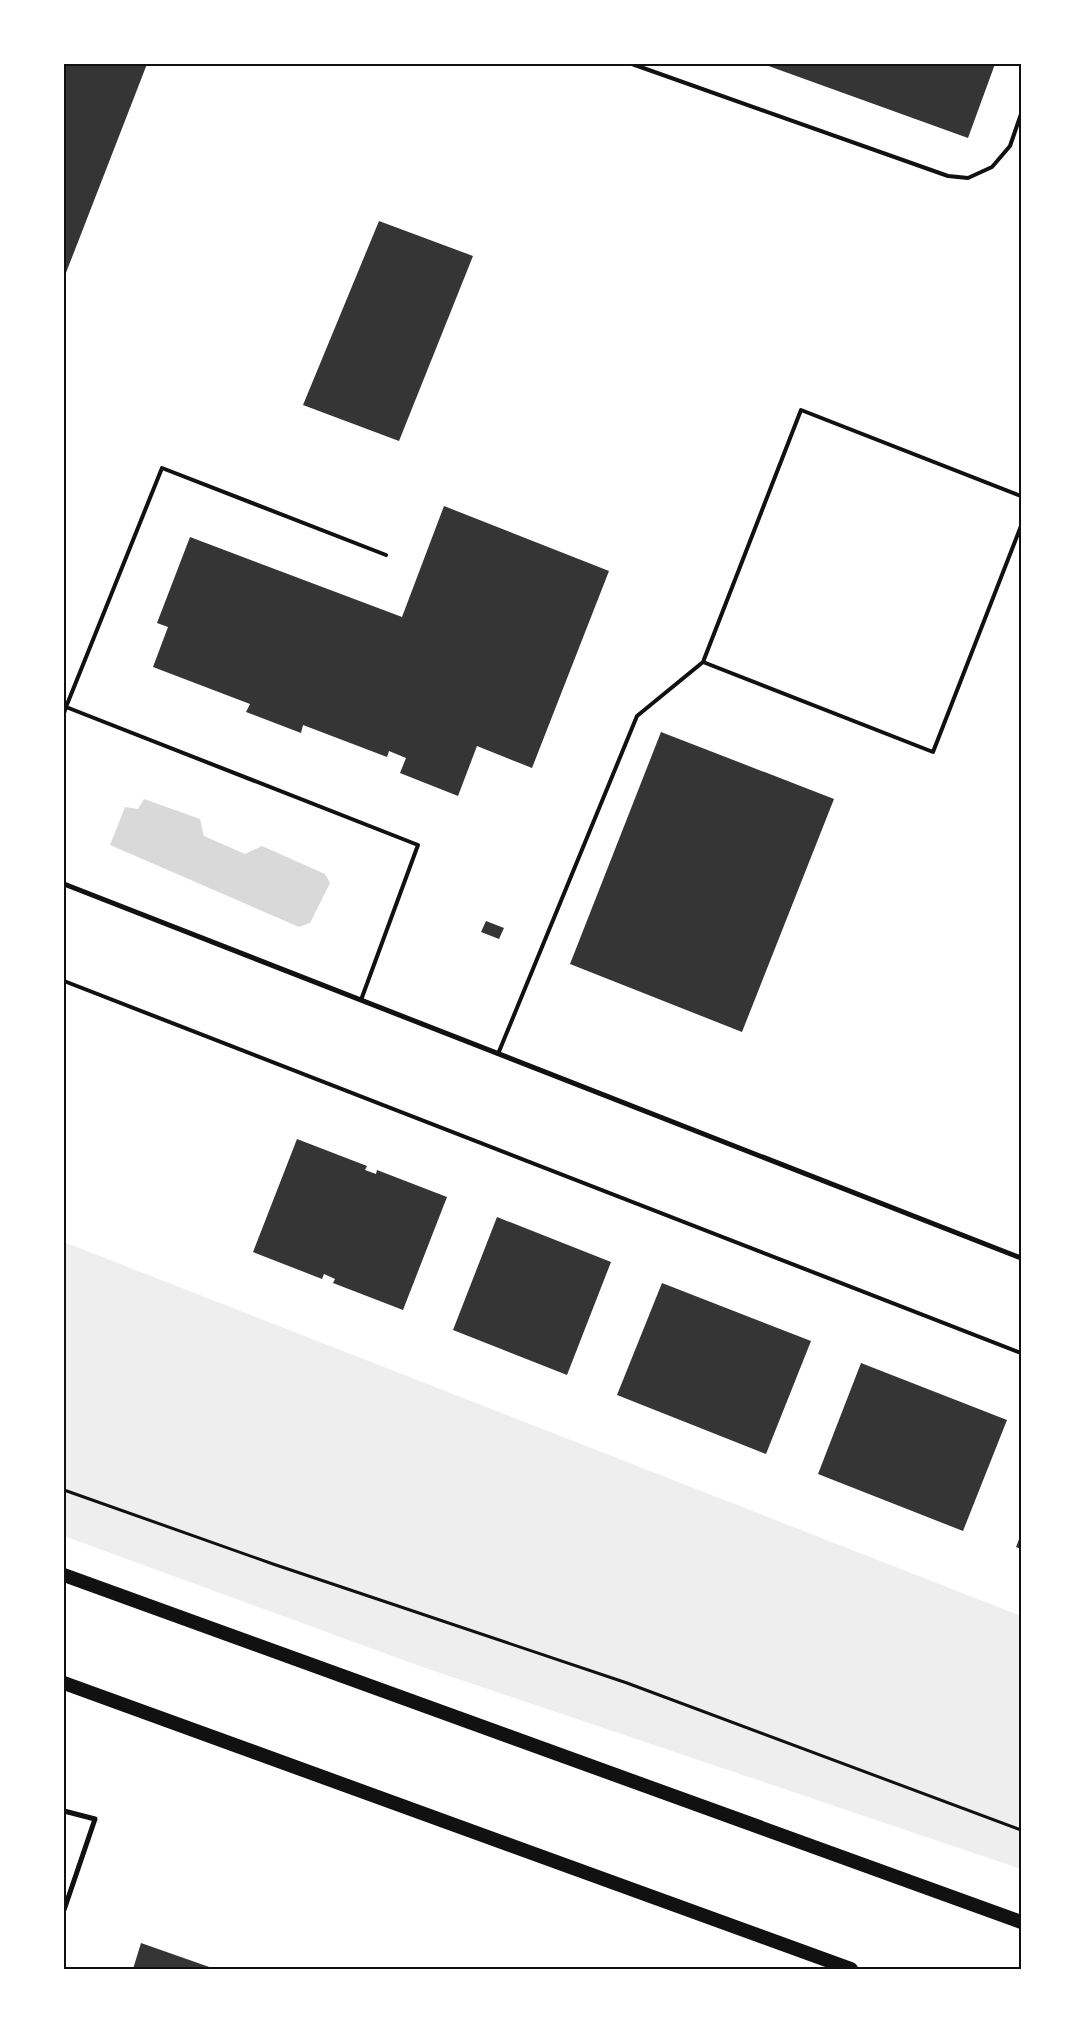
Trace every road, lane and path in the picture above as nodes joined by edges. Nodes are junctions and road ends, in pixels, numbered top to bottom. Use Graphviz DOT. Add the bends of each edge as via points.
graph roads {
  1 [pos="632,64"];
  2 [pos="1021,114"];
  3 [pos="1021,496"];
  4 [pos="1021,526"];
  5 [pos="386,555"];
  6 [pos="703,662"];
  7 [pos="66,706"];
  8 [pos="64,713"];
  9 [pos="64,884"];
  10 [pos="64,981"];
  11 [pos="361,1000"];
  12 [pos="498,1054"];
  13 [pos="1021,1258"];
  14 [pos="1021,1353"];
  15 [pos="64,1490"];
  16 [pos="64,1575"];
  17 [pos="64,1683"];
  18 [pos="64,1811"];
  19 [pos="1021,1830"];
  20 [pos="64,1910"];
  21 [pos="1021,1922"];
  22 [pos="851,1969"];
  1 -- 2 [label="lane" via="948,176 968,178 992,167 1010,146"];
  3 -- 6 [label="lane" via="801,410"];
  4 -- 6 [label="lane" via="933,752"];
  5 -- 7 [label="lane" via="162,468"];
  6 -- 12 [label="lane" via="637,716"];
  7 -- 8 [label="lane"];
  7 -- 11 [label="lane" via="418,845"];
  9 -- 11 [label="street"];
  10 -- 14 [label="lane"];
  11 -- 12 [label="street"];
  12 -- 13 [label="street"];
  15 -- 19 [label="path" via="627,1683"];
  16 -- 21 [label="highway"];
  17 -- 22 [label="highway"];
  18 -- 20 [label="street" via="95,1820"];
}
